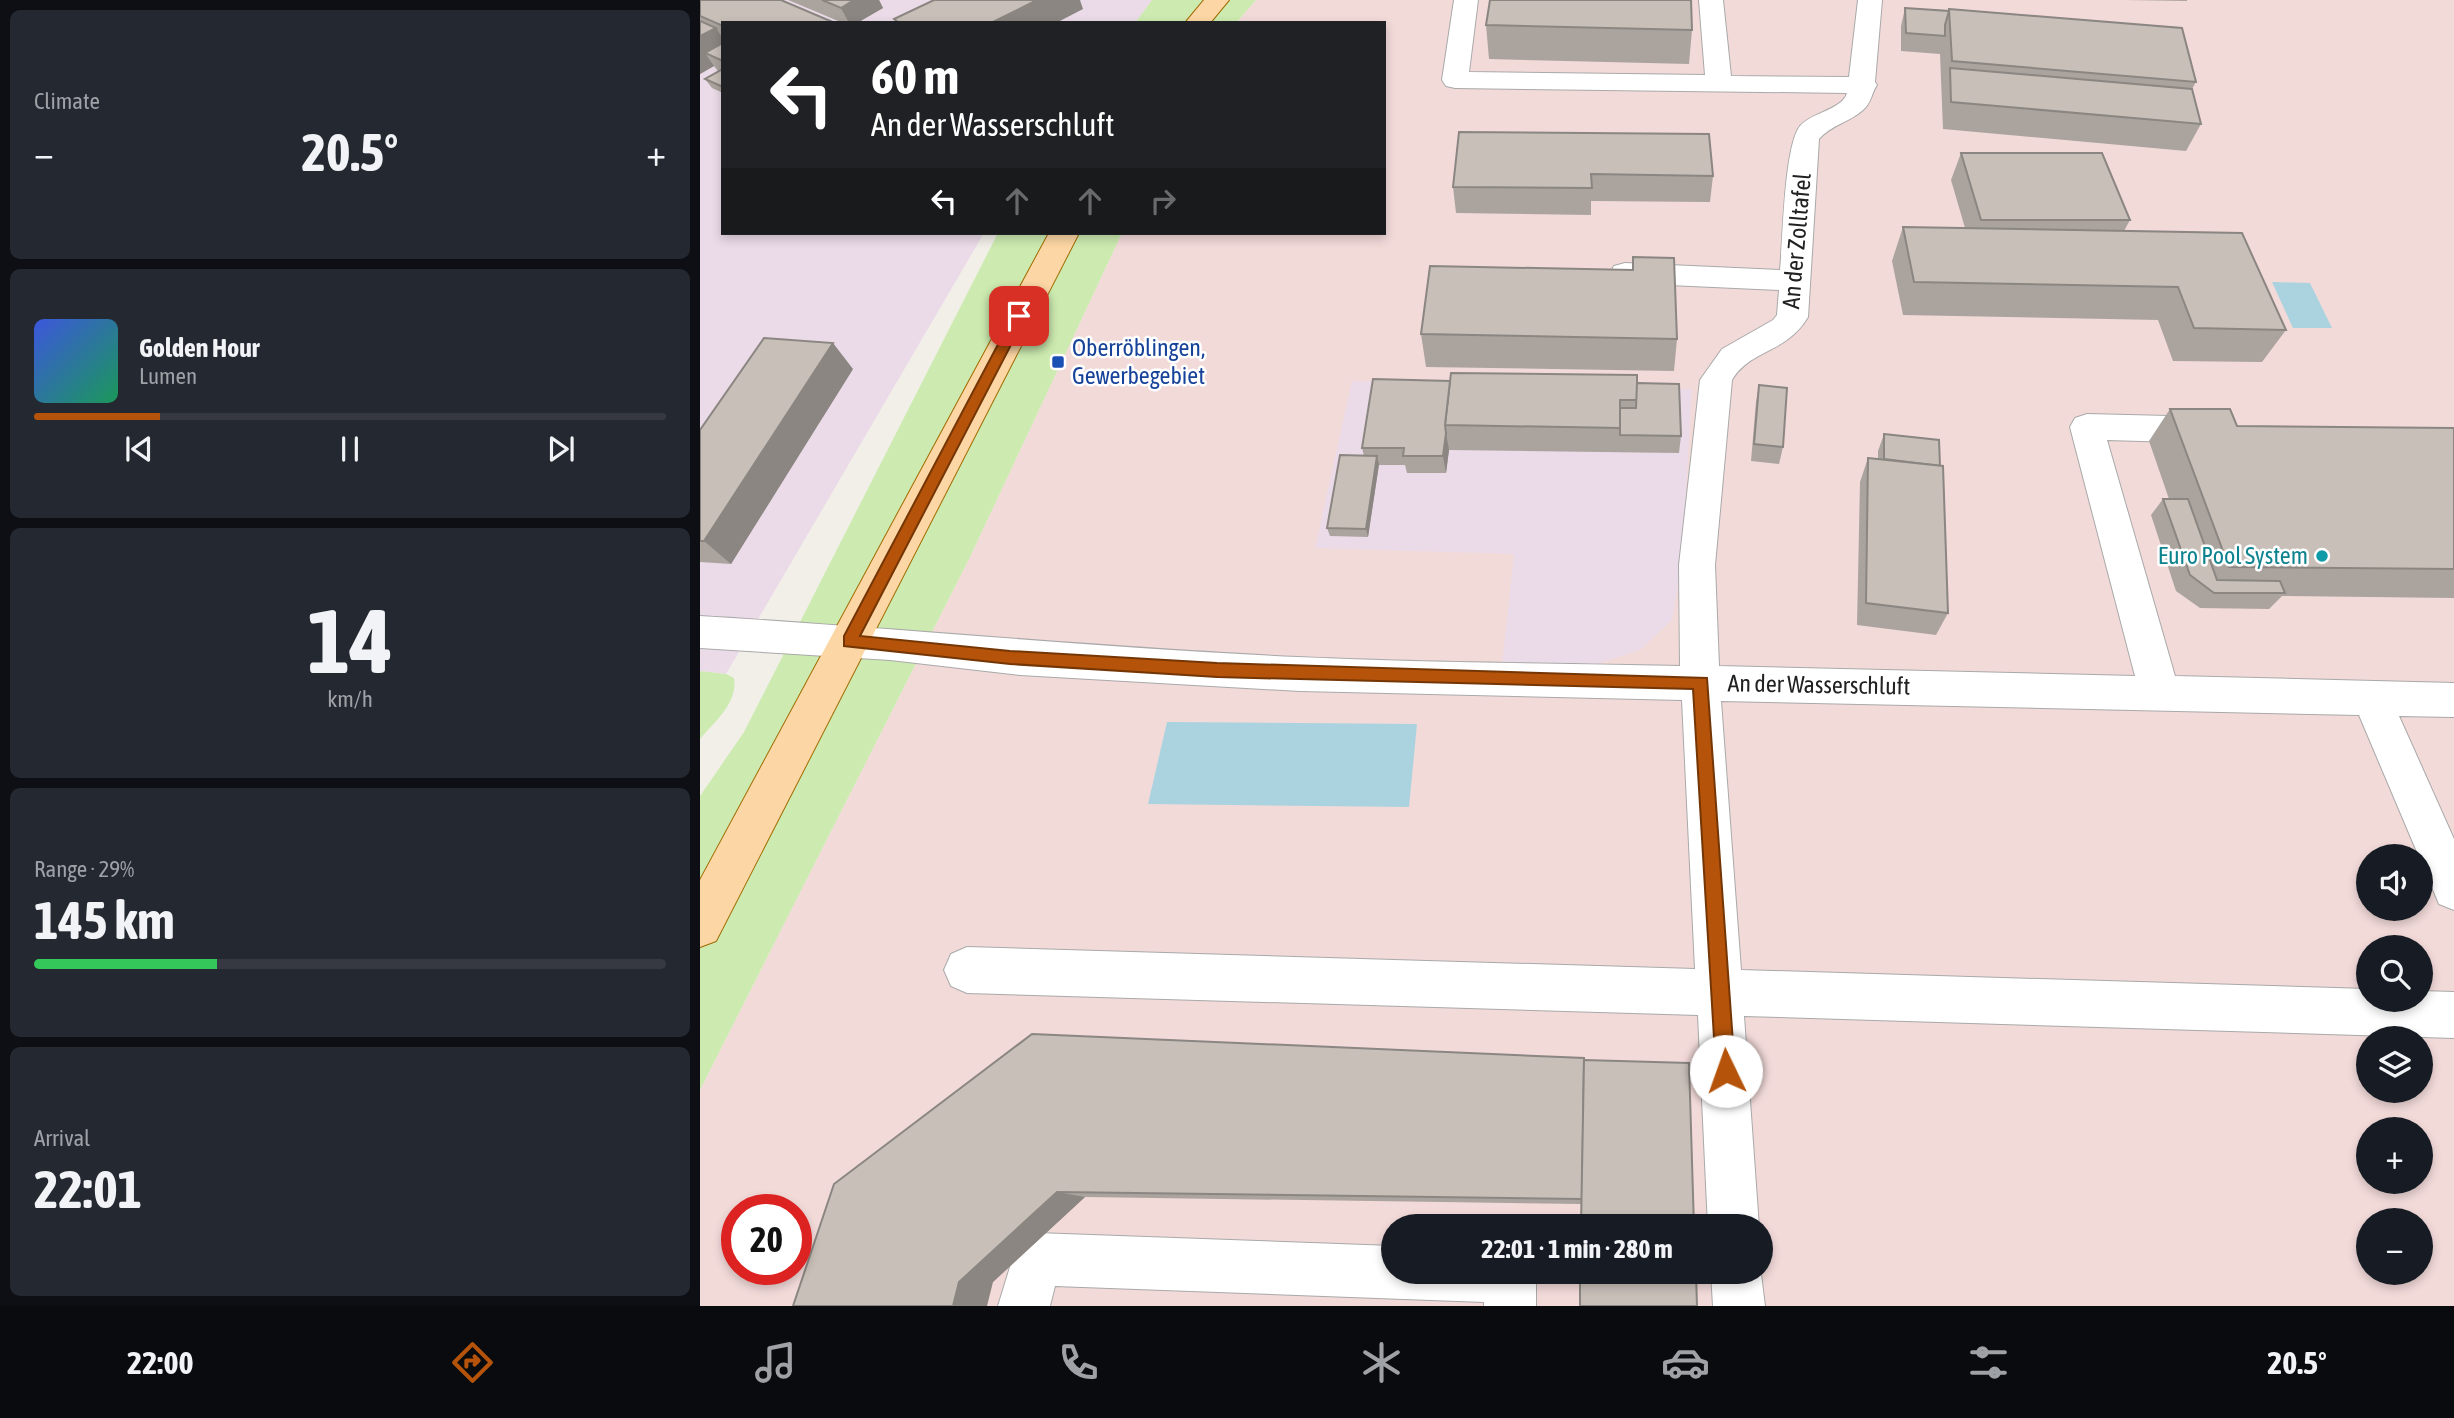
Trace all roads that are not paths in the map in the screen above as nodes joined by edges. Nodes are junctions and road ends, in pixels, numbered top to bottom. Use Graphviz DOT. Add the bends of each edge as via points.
graph roads {
  1 [pos="1217,0"];
  2 [pos="1466,0"];
  3 [pos="1711,0"];
  4 [pos="1870,0"];
  5 [pos="1199,21"];
  6 [pos="1719,84"];
  7 [pos="1864,85"];
  8 [pos="1063,235"];
  9 [pos="1602,273"];
  10 [pos="1797,281"];
  11 [pos="2237,430"];
  12 [pos="700,632"];
  13 [pos="849,641"];
  14 [pos="1701,682"];
  15 [pos="2160,694"];
  16 [pos="2372,699"];
  17 [pos="2454,700"];
  18 [pos="2454,889"];
  19 [pos="700,925"];
  20 [pos="967,971"];
  21 [pos="1721,993"];
  22 [pos="2454,1015"];
  23 [pos="1733,1214"];
  24 [pos="1381,1271"];
  25 [pos="1512,1284"];
  26 [pos="1738,1284"];
  27 [pos="1024,1306"];
  28 [pos="1510,1306"];
  29 [pos="1739,1306"];
  1 -- 5 [label="main road"];
  2 -- 6 [label="street" via="1455,80"];
  3 -- 6 [label="street"];
  4 -- 7 [label="street"];
  6 -- 7 [label="street"];
  7 -- 10 [label="street, An der Zolltafel" via="1854,107 1821,120 1805,139"];
  8 -- 13 [label="main road"];
  9 -- 10 [label="street"];
  10 -- 14 [label="street, An der Zolltafel" via="1786,328 1728,358 1716,380 1697,565"];
  11 -- 15 [label="street" via="2087,427"];
  12 -- 13 [label="street, An der Wasserschluft"];
  13 -- 14 [label="street, An der Wasserschluft" via="1231,671"];
  13 -- 19 [label="main road"];
  14 -- 15 [label="street, An der Wasserschluft"];
  14 -- 21 [label="street, An der Zolltafel"];
  15 -- 16 [label="street, An der Wasserschluft"];
  16 -- 17 [label="street, An der Wasserschluft"];
  16 -- 18 [label="street"];
  20 -- 21 [label="street"];
  21 -- 22 [label="street"];
  21 -- 23 [label="street, An der Zolltafel"];
  24 -- 27 [label="street" via="1036,1259"];
  25 -- 28 [label="street"];
  26 -- 29 [label="street"];
}
